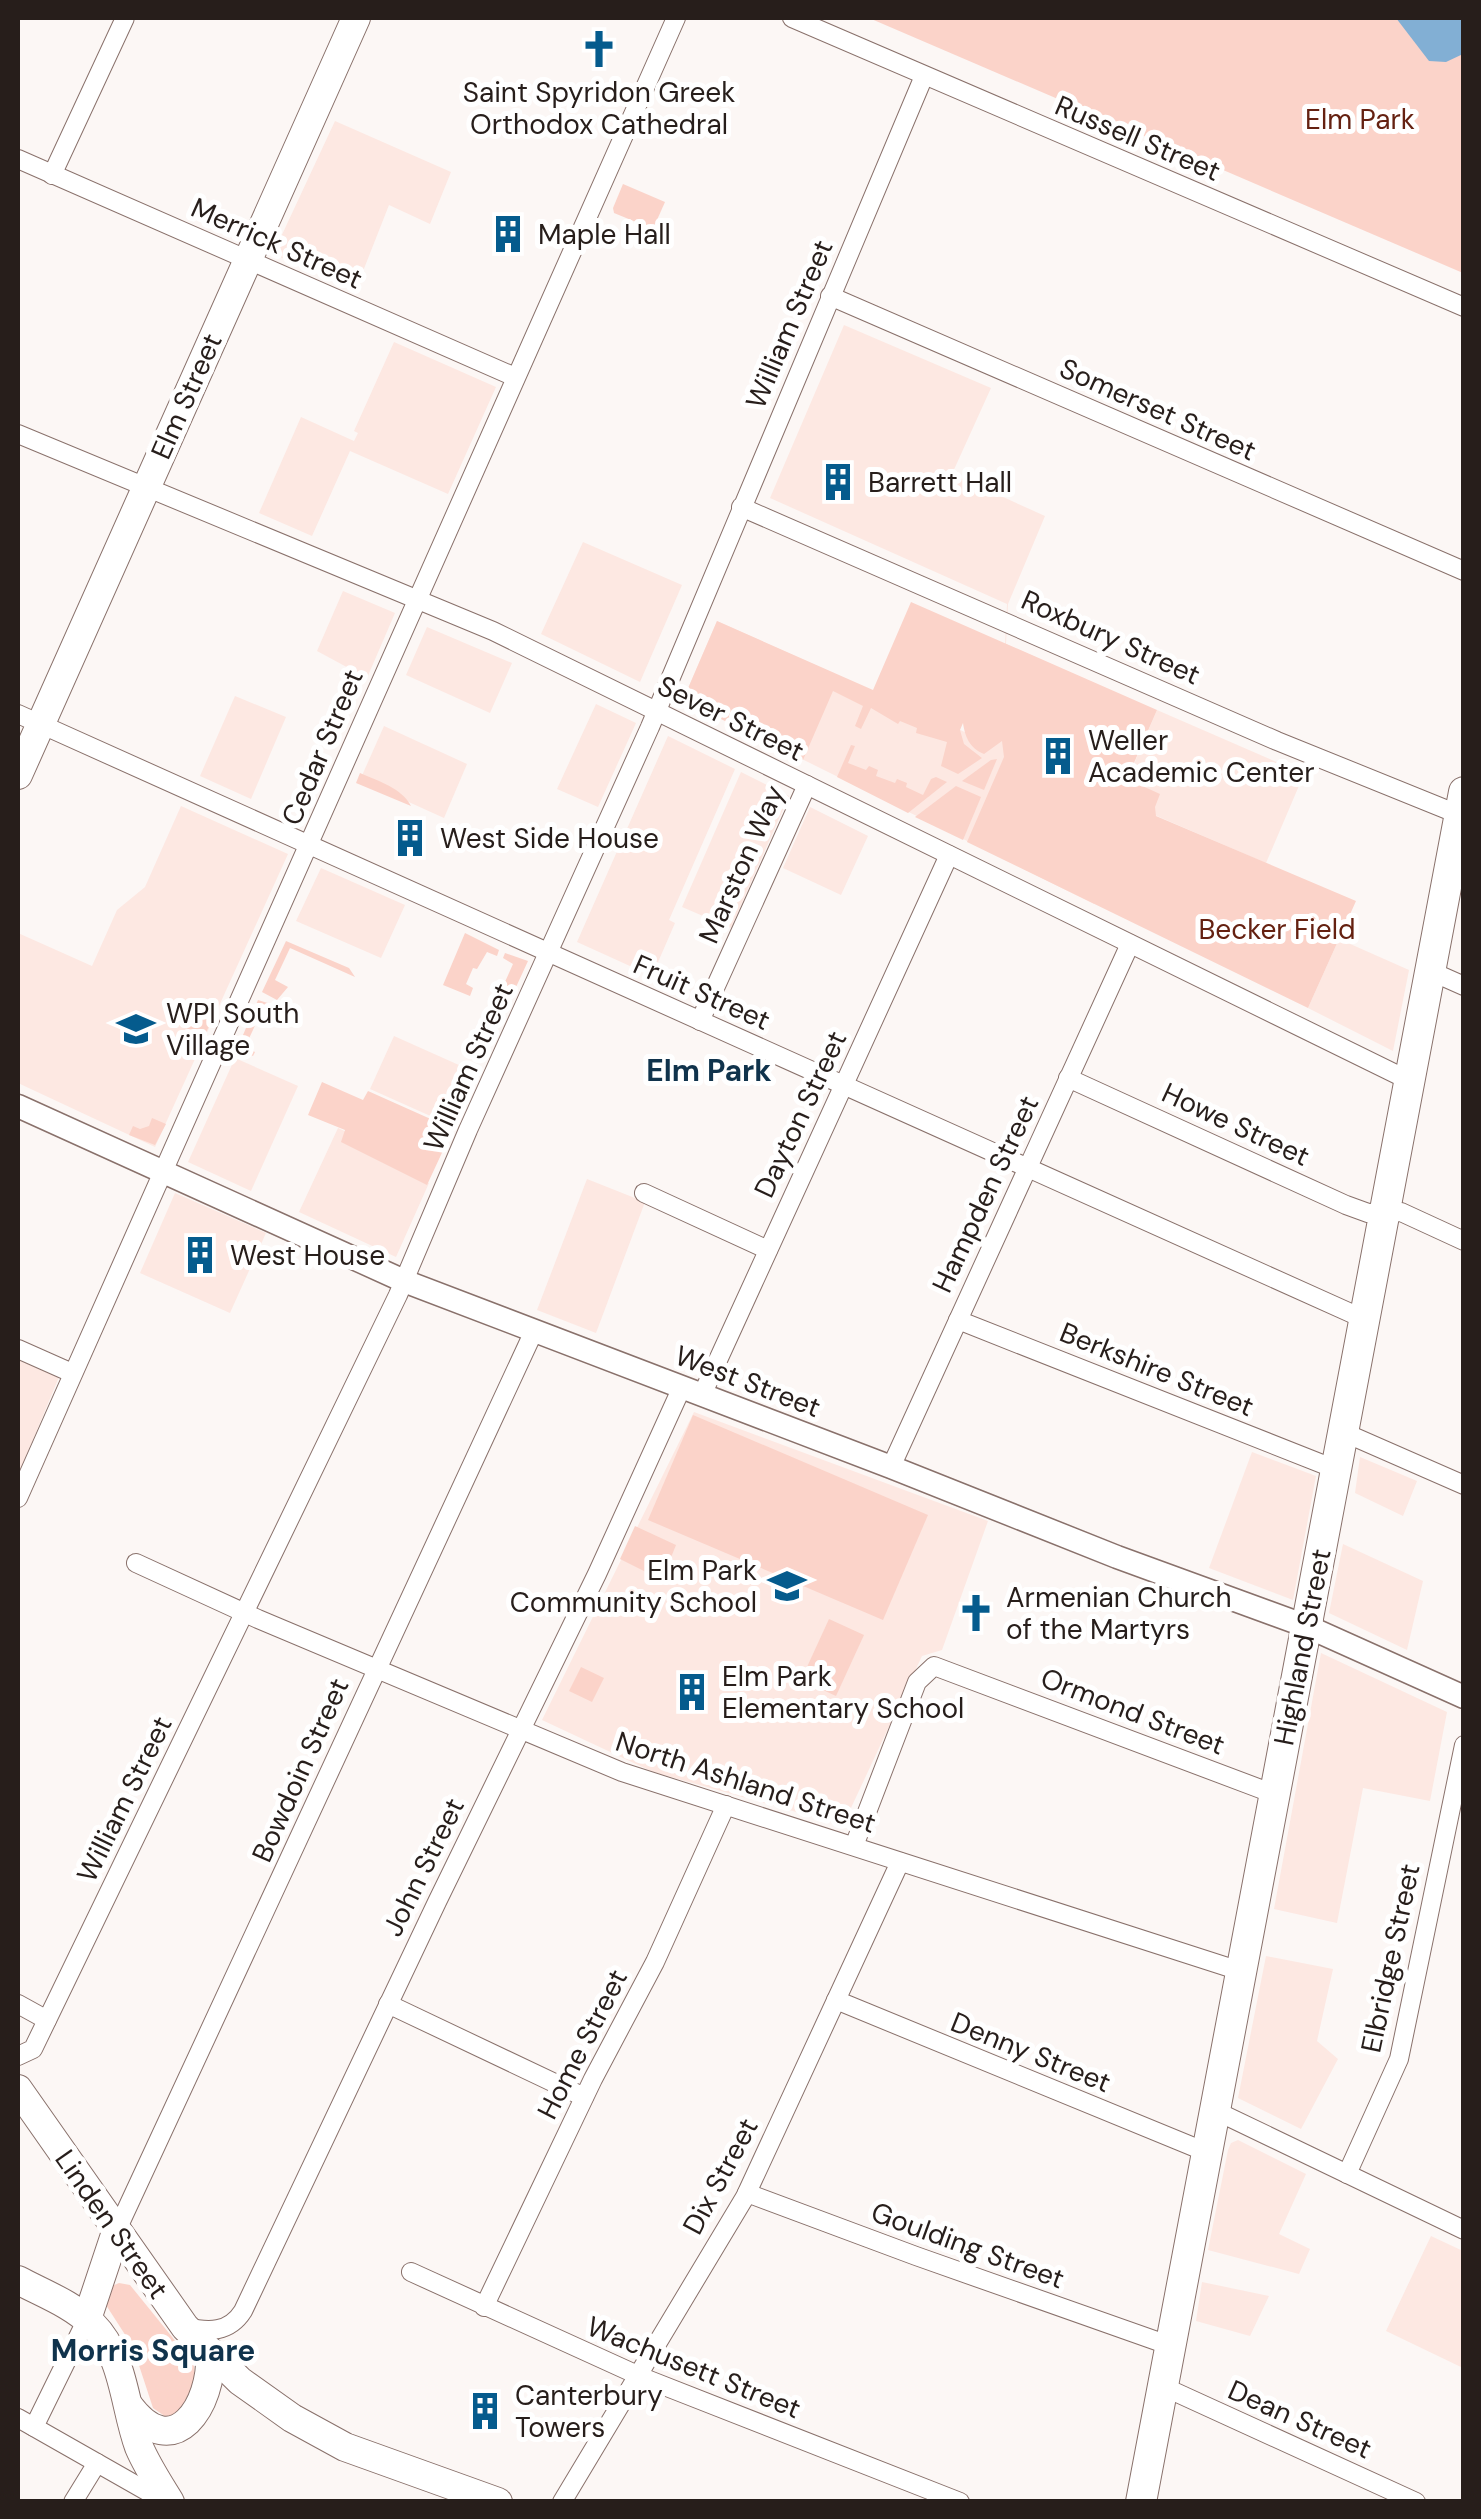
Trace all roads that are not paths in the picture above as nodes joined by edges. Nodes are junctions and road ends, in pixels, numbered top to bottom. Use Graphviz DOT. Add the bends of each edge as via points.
graph roads {
  1 [pos="125,18"];
  2 [pos="356,18"];
  3 [pos="676,18"];
  4 [pos="792,18"];
  5 [pos="924,76"];
  6 [pos="18,159"];
  7 [pos="52,174"];
  8 [pos="247,260"];
  9 [pos="830,296"];
  10 [pos="1464,307"];
  11 [pos="515,377"];
  12 [pos="18,434"];
  13 [pos="147,485"];
  14 [pos="741,507"];
  15 [pos="1464,572"];
  16 [pos="416,598"];
  17 [pos="654,711"];
  18 [pos="29,719"];
  19 [pos="18,775"];
  20 [pos="807,785"];
  21 [pos="1461,804"];
  22 [pos="310,845"];
  23 [pos="949,855"];
  24 [pos="1130,944"];
  25 [pos="550,953"];
  26 [pos="1428,970"];
  27 [pos="1464,986"];
  28 [pos="700,1021"];
  29 [pos="1068,1078"];
  30 [pos="1408,1080"];
  31 [pos="844,1085"];
  32 [pos="18,1106"];
  33 [pos="1028,1166"];
  34 [pos="163,1172"];
  35 [pos="644,1193"];
  36 [pos="1384,1212"];
  37 [pos="1464,1240"];
  38 [pos="768,1250"];
  39 [pos="404,1281"];
  40 [pos="1364,1319"];
  41 [pos="958,1320"];
  42 [pos="534,1331"];
  43 [pos="18,1349"];
  44 [pos="72,1372"];
  45 [pos="692,1391"];
  46 [pos="1343,1432"];
  47 [pos="891,1467"];
  48 [pos="1335,1469"];
  49 [pos="1464,1485"];
  50 [pos="18,1498"];
  51 [pos="136,1563"];
  52 [pos="246,1613"];
  53 [pos="1306,1626"];
  54 [pos="376,1668"];
  55 [pos="1464,1697"];
  56 [pos="519,1730"];
  57 [pos="1464,1745"];
  58 [pos="1274,1794"];
  59 [pos="726,1805"];
  60 [pos="854,1846"];
  61 [pos="900,1862"];
  62 [pos="1240,1970"];
  63 [pos="836,2000"];
  64 [pos="18,2004"];
  65 [pos="388,2004"];
  66 [pos="47,2020"];
  67 [pos="18,2056"];
  68 [pos="584,2097"];
  69 [pos="20,2098"];
  70 [pos="1214,2110"];
  71 [pos="1206,2152"];
  72 [pos="1347,2174"];
  73 [pos="747,2192"];
  74 [pos="1464,2230"];
  75 [pos="116,2232"];
  76 [pos="411,2272"];
  77 [pos="148,2276"];
  78 [pos="18,2280"];
  79 [pos="484,2307"];
  80 [pos="94,2309"];
  81 [pos="185,2326"];
  82 [pos="1171,2346"];
  83 [pos="210,2354"];
  84 [pos="638,2376"];
  85 [pos="1162,2386"];
  86 [pos="129,2406"];
  87 [pos="26,2422"];
  88 [pos="97,2463"];
  89 [pos="73,2502"];
  90 [pos="167,2502"];
  91 [pos="498,2502"];
  92 [pos="562,2502"];
  93 [pos="960,2502"];
  94 [pos="1141,2502"];
  95 [pos="1416,2502"];
  1 -- 7 [label="street"];
  2 -- 8 [label="main road, Elm Street"];
  3 -- 11 [label="street, Cedar Street"];
  4 -- 5 [label="street, Russell Street"];
  5 -- 9 [label="street, William Street"];
  5 -- 10 [label="street, Russell Street"];
  6 -- 7 [label="street, Merrick Street"];
  7 -- 8 [label="street, Merrick Street"];
  8 -- 11 [label="street, Merrick Street"];
  8 -- 13 [label="main road, Elm Street"];
  9 -- 14 [label="street, William Street"];
  9 -- 15 [label="street, Somerset Street"];
  11 -- 16 [label="street, Cedar Street"];
  12 -- 13 [label="street, Sever Street"];
  13 -- 16 [label="street, Sever Street"];
  13 -- 18 [label="main road, Elm Street"];
  14 -- 17 [label="street, William Street"];
  14 -- 21 [label="street, Roxbury Street" via="1304,753"];
  16 -- 17 [label="street, Sever Street"];
  16 -- 22 [label="street, Cedar Street"];
  17 -- 20 [label="street, Sever Street"];
  17 -- 25 [label="street, William Street"];
  18 -- 19 [label="main road, Elm Street"];
  18 -- 22 [label="street, Fruit Street"];
  20 -- 23 [label="street, Sever Street"];
  20 -- 28 [label="street, Marston Way"];
  21 -- 26 [label="highway, Highland Street"];
  22 -- 25 [label="street, Fruit Street"];
  22 -- 34 [label="street, Cedar Street"];
  23 -- 24 [label="street, Sever Street"];
  23 -- 31 [label="street, Dayton Street"];
  24 -- 29 [label="street, Hampden Street"];
  24 -- 30 [label="street, Sever Street"];
  25 -- 28 [label="street, Fruit Street"];
  25 -- 39 [label="street, William Street"];
  26 -- 27 [label="street"];
  26 -- 30 [label="highway, Highland Street"];
  28 -- 31 [label="street, Fruit Street"];
  29 -- 33 [label="street, Hampden Street"];
  29 -- 36 [label="street, Howe Street" via="1346,1205"];
  30 -- 36 [label="highway, Highland Street"];
  31 -- 33 [label="street, Fruit Street"];
  31 -- 38 [label="street, Dayton Street"];
  32 -- 34 [label="street, West Street"];
  33 -- 40 [label="street, Fruit Street"];
  33 -- 41 [label="street, Hampden Street"];
  34 -- 39 [label="street, West Street"];
  34 -- 44 [label="street, Cedar Street"];
  35 -- 38 [label="street"];
  36 -- 37 [label="street, Howe Street" via="1401,1212"];
  36 -- 40 [label="highway, Highland Street"];
  38 -- 45 [label="street, Dayton Street"];
  39 -- 42 [label="street, West Street"];
  39 -- 52 [label="street, William Street"];
  40 -- 46 [label="highway, Highland Street"];
  41 -- 47 [label="street, Hampden Street"];
  41 -- 48 [label="street, Berkshire Street"];
  42 -- 45 [label="street, West Street"];
  42 -- 54 [label="street, Bowdoin Street"];
  43 -- 44 [label="street"];
  44 -- 50 [label="street, Cedar Street"];
  45 -- 47 [label="street, West Street"];
  45 -- 56 [label="street, John Street"];
  46 -- 48 [label="highway, Highland Street"];
  46 -- 49 [label="street"];
  47 -- 53 [label="street, West Street"];
  48 -- 53 [label="highway, Highland Street"];
  51 -- 52 [label="street, North Ashland Street"];
  52 -- 54 [label="street, North Ashland Street"];
  52 -- 66 [label="street, William Street"];
  53 -- 55 [label="street, West Street"];
  53 -- 58 [label="highway, Highland Street"];
  54 -- 56 [label="street, North Ashland Street"];
  54 -- 75 [label="street, Bowdoin Street"];
  56 -- 59 [label="street, North Ashland Street"];
  56 -- 65 [label="street, John Street"];
  57 -- 72 [label="street, Elbridge Street" via="1399,2060"];
  58 -- 60 [label="street, Ormond Street" via="934,1666 917,1682"];
  58 -- 62 [label="highway, Highland Street"];
  59 -- 60 [label="street, North Ashland Street"];
  59 -- 68 [label="street, Home Street" via="656,1962"];
  60 -- 61 [label="street, North Ashland Street"];
  61 -- 62 [label="street, North Ashland Street"];
  61 -- 63 [label="street, Dix Street"];
  62 -- 70 [label="highway, Highland Street"];
  63 -- 71 [label="street, Denny Street"];
  63 -- 73 [label="street, Dix Street"];
  64 -- 66 [label="street"];
  65 -- 68 [label="street"];
  65 -- 81 [label="street, John Street" via="240,2317 218,2330"];
  66 -- 67 [label="street, William Street" via="33,2049"];
  68 -- 79 [label="street, Home Street"];
  69 -- 75 [label="main road, Linden Street"];
  70 -- 71 [label="highway, Highland Street"];
  70 -- 72 [label="street"];
  71 -- 82 [label="highway, Highland Street"];
  72 -- 74 [label="street"];
  73 -- 82 [label="street, Goulding Street"];
  73 -- 84 [label="street, Dix Street"];
  75 -- 77 [label="main road, Linden Street"];
  75 -- 80 [label="main road"];
  76 -- 79 [label="street, Wachusett Street"];
  77 -- 80 [label="main road" via="118,2268 106,2272"];
  77 -- 81 [label="main road, Linden Street"];
  78 -- 80 [label="main road"];
  79 -- 84 [label="street, Wachusett Street"];
  80 -- 86 [label="main road"];
  80 -- 87 [label="street"];
  81 -- 83 [label="main road, Linden Street"];
  82 -- 85 [label="highway, Highland Street"];
  83 -- 86 [label="main road" via="209,2380 183,2428 156,2429"];
  83 -- 91 [label="main road, Linden Street" via="267,2402 345,2447"];
  84 -- 92 [label="street, Dix Street"];
  84 -- 93 [label="street, Wachusett Street"];
  85 -- 94 [label="highway, Highland Street"];
  85 -- 95 [label="street, Dean Street"];
  86 -- 90 [label="main road"];
  87 -- 88 [label="street"];
  88 -- 89 [label="street"];
  88 -- 90 [label="street"];
}
